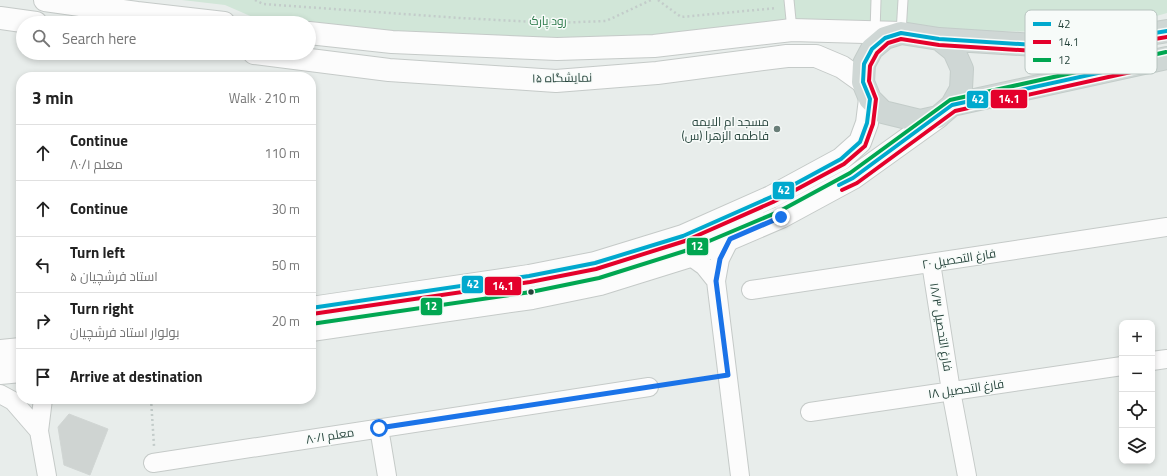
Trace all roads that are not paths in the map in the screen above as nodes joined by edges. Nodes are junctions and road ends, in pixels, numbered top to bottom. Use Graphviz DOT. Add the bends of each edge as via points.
graph roads {
  1 [pos="45,0"];
  2 [pos="876,0"];
  3 [pos="903,0"];
  4 [pos="790,4"];
  5 [pos="163,16"];
  6 [pos="0,18"];
  7 [pos="16,20"];
  8 [pos="792,30"];
  9 [pos="1167,31"];
  10 [pos="875,32"];
  11 [pos="901,33"];
  12 [pos="1157,33"];
  13 [pos="316,34"];
  14 [pos="939,39"];
  15 [pos="1025,44"];
  16 [pos="1167,58"];
  17 [pos="310,60"];
  18 [pos="1157,60"];
  19 [pos="1100,74"];
  20 [pos="866,91"];
  21 [pos="945,111"];
  22 [pos="1167,227"];
  23 [pos="730,239"];
  24 [pos="690,256"];
  25 [pos="930,263"];
  26 [pos="716,281"];
  27 [pos="751,290"];
  28 [pos="316,307"];
  29 [pos="316,329"];
  30 [pos="16,349"];
  31 [pos="0,351"];
  32 [pos="1167,359"];
  33 [pos="1155,361"];
  34 [pos="1119,366"];
  35 [pos="16,371"];
  36 [pos="0,373"];
  37 [pos="649,387"];
  38 [pos="951,391"];
  39 [pos="0,394"];
  40 [pos="42,404"];
  41 [pos="810,412"];
  42 [pos="379,428"];
  43 [pos="38,431"];
  44 [pos="153,463"];
  45 [pos="46,476"];
  46 [pos="387,476"];
  47 [pos="740,476"];
  48 [pos="967,476"];
  1 -- 5 [label="street"];
  2 -- 10 [label="lane"];
  3 -- 11 [label="lane"];
  4 -- 8 [label="lane"];
  6 -- 7 [label="street"];
  8 -- 10 [label="street"];
  8 -- 13 [label="street" via="654,46 557,49 392,42"];
  9 -- 12 [label="main road"];
  10 -- 11 [label="street"];
  11 -- 14 [label="main road"];
  11 -- 20 [label="main road" via="885,38 872,49 864,64"];
  14 -- 15 [label="main road"];
  14 -- 21 [label="main road" via="954,51 962,69 961,89"];
  16 -- 18 [label="main road"];
  17 -- 20 [label="street, نمایشگاه ۱۵" via="389,70 556,81 657,73 787,56 816,56 842,67"];
  19 -- 21 [label="main road"];
  20 -- 21 [label="main road" via="883,112 920,121"];
  20 -- 28 [label="street" via="867,123 860,142 841,159 771,197 683,236 595,263 528,276"];
  21 -- 23 [label="street" via="853,178 781,217"];
  22 -- 25 [label="street, فارغ التحصیل ۲۰"];
  23 -- 24 [label="street"];
  23 -- 26 [label="street" via="720,259"];
  24 -- 26 [label="street" via="704,266"];
  24 -- 29 [label="street" via="600,284 532,298"];
  25 -- 27 [label="street, فارغ التحصیل ۲۰"];
  25 -- 38 [label="street, فارغ التحصیل ۱۸/۳"];
  26 -- 47 [label="street"];
  30 -- 31 [label="street"];
  32 -- 33 [label="street"];
  34 -- 38 [label="street, فارغ التحصیل ۱۸"];
  35 -- 36 [label="street"];
  37 -- 42 [label="street, معلم ۸۰/۱"];
  38 -- 41 [label="street, فارغ التحصیل ۱۸"];
  38 -- 48 [label="street, فارغ التحصیل ۱۸/۳"];
  39 -- 43 [label="street" via="13,401"];
  40 -- 43 [label="street"];
  42 -- 44 [label="street, معلم ۸۰/۱"];
  42 -- 46 [label="street"];
  43 -- 45 [label="street"];
}
